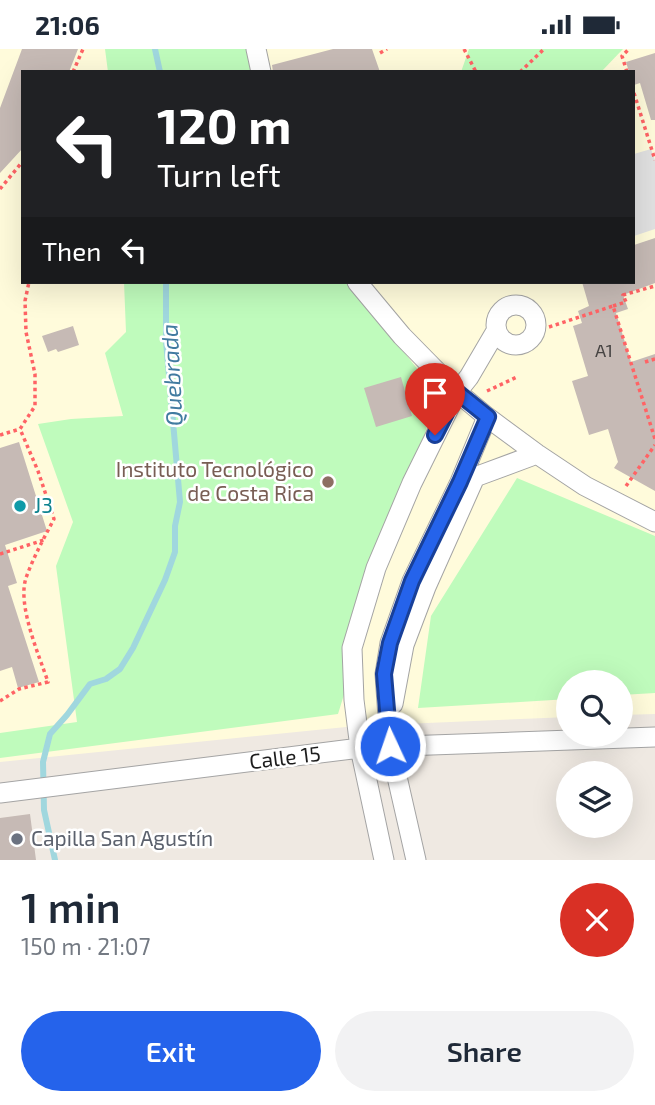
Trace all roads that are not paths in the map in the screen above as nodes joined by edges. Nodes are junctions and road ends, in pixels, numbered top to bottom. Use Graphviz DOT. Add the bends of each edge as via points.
graph roads {
  1 [pos="256,49"];
  2 [pos="261,70"];
  3 [pos="359,284"];
  4 [pos="496,331"];
  5 [pos="457,392"];
  6 [pos="488,417"];
  7 [pos="537,454"];
  8 [pos="655,522"];
  9 [pos="389,722"];
  10 [pos="655,737"];
  11 [pos="390,746"];
  12 [pos="360,748"];
  13 [pos="0,793"];
  14 [pos="384,860"];
  15 [pos="416,860"];
  1 -- 2 [label="street"];
  3 -- 5 [label="street"];
  4 -- 5 [label="street"];
  5 -- 6 [label="street"];
  5 -- 12 [label="street" via="376,568 352,648"];
  6 -- 7 [label="street"];
  6 -- 9 [label="street" via="412,581 390,643 384,674"];
  7 -- 8 [label="street" via="585,486"];
  7 -- 9 [label="street" via="475,477 404,645"];
  9 -- 11 [label="street"];
  10 -- 11 [label="street, Calle 15"];
  11 -- 12 [label="street, Calle 15"];
  11 -- 15 [label="street"];
  12 -- 13 [label="street, Calle 15"];
  12 -- 14 [label="street"];
}
